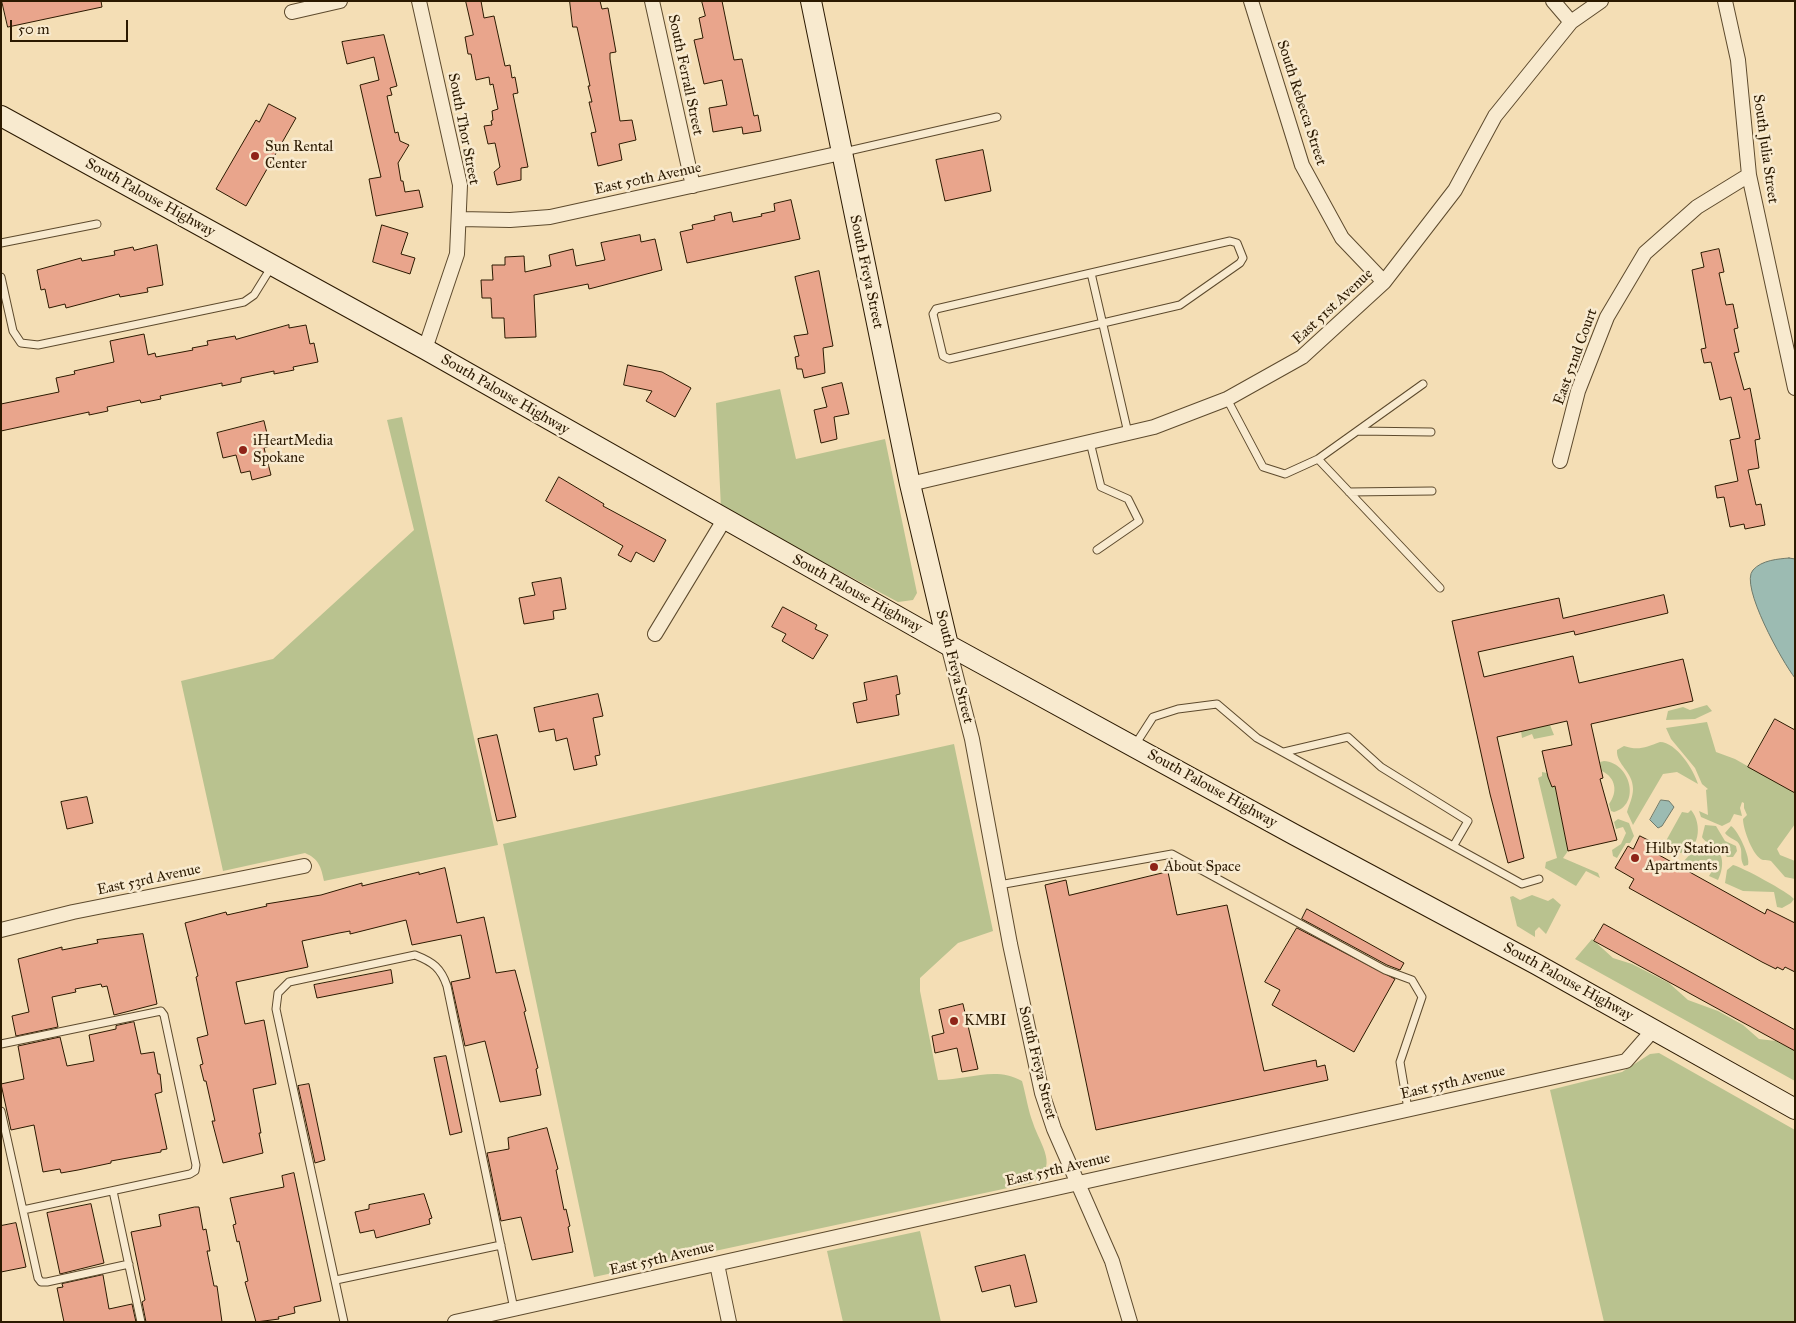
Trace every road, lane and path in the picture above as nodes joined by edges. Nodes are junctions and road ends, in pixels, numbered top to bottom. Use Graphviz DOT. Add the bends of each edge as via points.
graph roads {
  1 [pos="340,1"];
  2 [pos="420,1"];
  3 [pos="652,1"];
  4 [pos="812,1"];
  5 [pos="1251,1"];
  6 [pos="1553,1"];
  7 [pos="1601,1"];
  8 [pos="1725,1"];
  9 [pos="292,12"];
  10 [pos="1571,22"];
  11 [pos="1,116"];
  12 [pos="997,117"];
  13 [pos="841,153"];
  14 [pos="1749,174"];
  15 [pos="693,186"];
  16 [pos="460,219"];
  17 [pos="97,224"];
  18 [pos="1,243"];
  19 [pos="273,265"];
  20 [pos="1091,273"];
  21 [pos="1,276"];
  22 [pos="1384,282"];
  23 [pos="1104,324"];
  24 [pos="424,349"];
  25 [pos="1423,384"];
  26 [pos="1795,388"];
  27 [pos="1227,399"];
  28 [pos="1358,431"];
  29 [pos="1431,432"];
  30 [pos="1128,433"];
  31 [pos="1090,442"];
  32 [pos="1318,460"];
  33 [pos="1560,461"];
  34 [pos="910,484"];
  35 [pos="1432,491"];
  36 [pos="1349,492"];
  37 [pos="724,520"];
  38 [pos="1097,550"];
  39 [pos="1440,588"];
  40 [pos="655,634"];
  41 [pos="948,644"];
  42 [pos="1135,746"];
  43 [pos="1284,752"];
  44 [pos="1454,845"];
  45 [pos="304,866"];
  46 [pos="1539,879"];
  47 [pos="999,885"];
  48 [pos="1,930"];
  49 [pos="1654,1029"];
  50 [pos="1,1044"];
  51 [pos="1795,1109"];
  52 [pos="1,1110"];
  53 [pos="1408,1110"];
  54 [pos="5,1144"];
  55 [pos="1076,1183"];
  56 [pos="113,1191"];
  57 [pos="23,1210"];
  58 [pos="501,1245"];
  59 [pos="129,1264"];
  60 [pos="717,1264"];
  61 [pos="336,1280"];
  62 [pos="514,1309"];
  63 [pos="491,1318"];
  64 [pos="141,1322"];
  65 [pos="344,1322"];
  66 [pos="455,1322"];
  67 [pos="729,1322"];
  68 [pos="1130,1322"];
  1 -- 9 [label="street"];
  2 -- 16 [label="street, South Thor Street" via="460,185"];
  3 -- 15 [label="street, South Ferrall Street"];
  4 -- 13 [label="main road, South Freya Street"];
  5 -- 22 [label="street, South Rebecca Street" via="1302,165 1342,238"];
  6 -- 10 [label="street"];
  7 -- 10 [label="street, East 51st Avenue"];
  8 -- 14 [label="street, South Julia Street" via="1738,60"];
  10 -- 22 [label="street, East 51st Avenue" via="1495,116 1455,190"];
  11 -- 19 [label="main road, South Palouse Highway"];
  12 -- 13 [label="lane"];
  13 -- 15 [label="street, East 50th Avenue"];
  13 -- 34 [label="main road, South Freya Street"];
  14 -- 26 [label="street, South Julia Street"];
  14 -- 33 [label="street, East 52nd Court" via="1697,207 1645,253 1606,317 1578,391"];
  15 -- 16 [label="street, East 50th Avenue" via="550,217"];
  16 -- 24 [label="street, South Thor Street" via="457,254"];
  17 -- 18 [label="lane"];
  19 -- 21 [label="lane" via="254,295 244,302 38,345 22,343 13,331"];
  19 -- 24 [label="main road, South Palouse Highway"];
  20 -- 23 [label="lane"];
  20 -- 23 [label="lane" via="1230,241 1237,243 1243,258 1180,305"];
  20 -- 23 [label="lane" via="936,309 933,314 943,356 949,359"];
  22 -- 27 [label="street, East 51st Avenue" via="1302,357"];
  23 -- 30 [label="lane"];
  24 -- 37 [label="main road, South Palouse Highway"];
  25 -- 28 [label="lane"];
  27 -- 30 [label="street, East 51st Avenue" via="1154,427"];
  27 -- 32 [label="lane" via="1263,467 1284,474"];
  28 -- 29 [label="lane"];
  28 -- 32 [label="lane"];
  30 -- 31 [label="street, East 51st Avenue"];
  31 -- 34 [label="street, East 51st Avenue"];
  31 -- 38 [label="lane" via="1101,487 1128,499 1139,521"];
  32 -- 36 [label="lane"];
  34 -- 41 [label="main road, South Freya Street"];
  35 -- 36 [label="lane"];
  36 -- 39 [label="lane"];
  37 -- 40 [label="street"];
  37 -- 41 [label="main road, South Palouse Highway"];
  41 -- 42 [label="main road, South Palouse Highway"];
  41 -- 47 [label="street, South Freya Street" via="972,739"];
  42 -- 43 [label="lane" via="1153,717 1178,709 1216,704 1257,738"];
  42 -- 49 [label="main road, South Palouse Highway"];
  43 -- 44 [label="lane"];
  43 -- 44 [label="lane" via="1348,737 1381,767 1468,821"];
  44 -- 46 [label="lane" via="1522,884"];
  45 -- 48 [label="street, East 53rd Avenue" via="72,912"];
  47 -- 53 [label="lane" via="1172,854 1412,980 1422,997 1400,1062"];
  47 -- 55 [label="street, South Freya Street" via="1042,1093"];
  49 -- 51 [label="main road, South Palouse Highway"];
  49 -- 53 [label="street, East 55th Avenue" via="1626,1061"];
  50 -- 56 [label="lane" via="161,1011 195,1171"];
  52 -- 54 [label="lane"];
  53 -- 55 [label="street, East 55th Avenue"];
  54 -- 57 [label="lane"];
  55 -- 60 [label="street, East 55th Avenue"];
  55 -- 68 [label="street, South Freya Street" via="1112,1261"];
  56 -- 57 [label="lane"];
  56 -- 59 [label="lane"];
  57 -- 59 [label="lane" via="38,1278 42,1282"];
  58 -- 61 [label="lane"];
  58 -- 61 [label="lane" via="442,972 432,962 415,955 306,978 289,982 278,993 276,1009"];
  58 -- 62 [label="lane"];
  59 -- 64 [label="lane"];
  60 -- 62 [label="street, East 55th Avenue"];
  60 -- 67 [label="street"];
  61 -- 65 [label="lane"];
  62 -- 63 [label="street, East 55th Avenue"];
  63 -- 66 [label="street, East 55th Avenue"];
}
